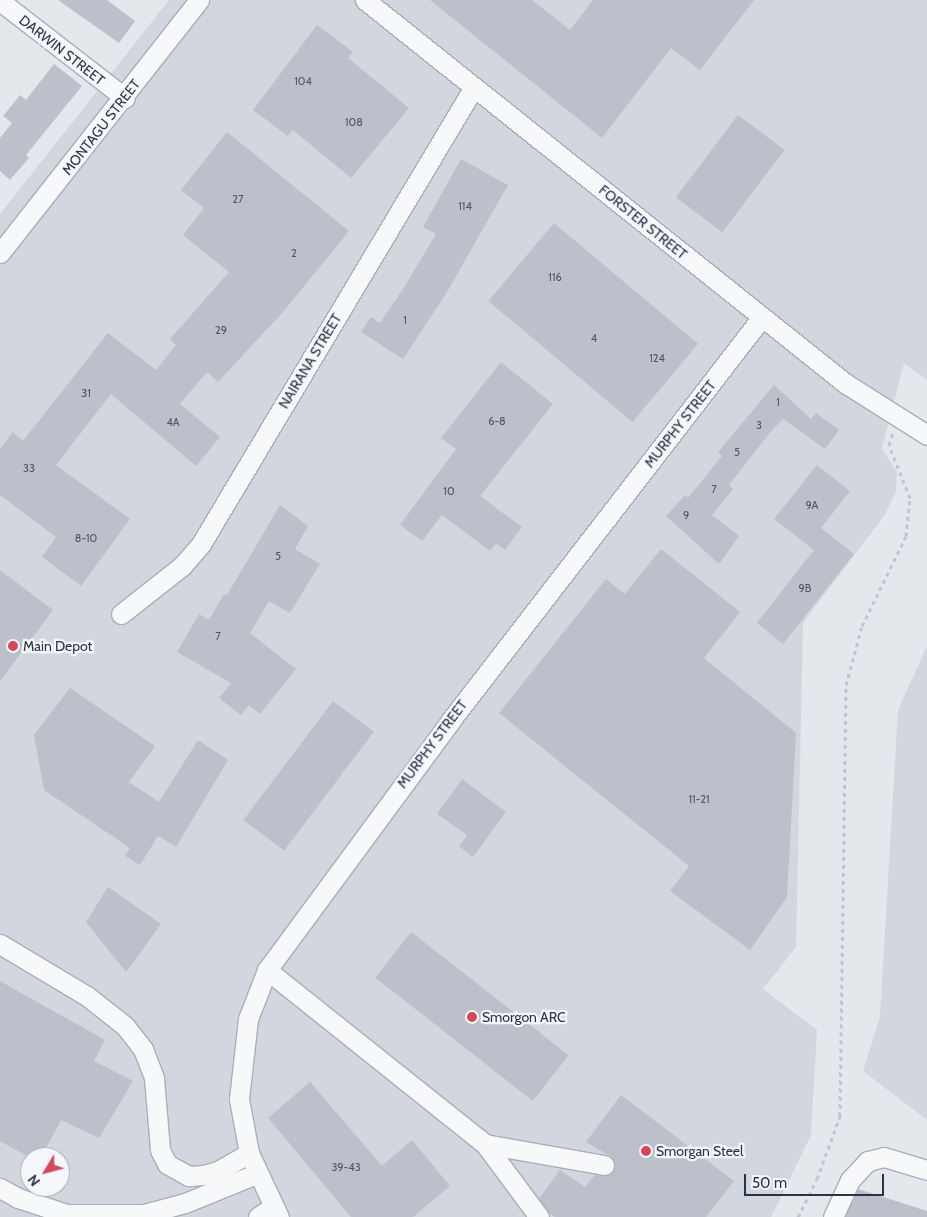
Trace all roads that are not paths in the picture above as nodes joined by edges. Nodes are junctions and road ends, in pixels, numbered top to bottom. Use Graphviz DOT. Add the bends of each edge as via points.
graph roads {
  1 [pos="199,0"];
  2 [pos="365,0"];
  3 [pos="0,1"];
  4 [pos="474,87"];
  5 [pos="125,98"];
  6 [pos="0,253"];
  7 [pos="762,317"];
  8 [pos="927,435"];
  9 [pos="121,614"];
  10 [pos="0,944"];
  11 [pos="267,970"];
  12 [pos="485,1144"];
  13 [pos="248,1154"];
  14 [pos="604,1165"];
  15 [pos="927,1170"];
  16 [pos="256,1174"];
  17 [pos="0,1188"];
  18 [pos="270,1214"];
  19 [pos="539,1217"];
  20 [pos="833,1217"];
  1 -- 5 [label="street, MONTAGU STREET"];
  2 -- 4 [label="street, FORSTER STREET"];
  3 -- 5 [label="street, DARWIN STREET"];
  4 -- 7 [label="street, FORSTER STREET"];
  4 -- 9 [label="street, NAIRANA STREET" via="201,544 182,566"];
  5 -- 6 [label="street, MONTAGU STREET"];
  7 -- 8 [label="street, FORSTER STREET" via="845,383"];
  7 -- 11 [label="street, MURPHY STREET" via="445,728"];
  10 -- 13 [label="street" via="87,996 125,1026 143,1049 154,1078 160,1150 167,1164 189,1176 203,1175 218,1171"];
  11 -- 12 [label="street"];
  11 -- 13 [label="street, MURPHY STREET" via="248,1019 240,1073 239,1099"];
  12 -- 14 [label="street"];
  12 -- 19 [label="street"];
  13 -- 16 [label="street, MURPHY STREET"];
  15 -- 20 [label="street" via="884,1157 868,1161 850,1180"];
  16 -- 17 [label="street" via="185,1203 136,1214 67,1214 18,1198"];
  16 -- 18 [label="street, MURPHY STREET"];
}
